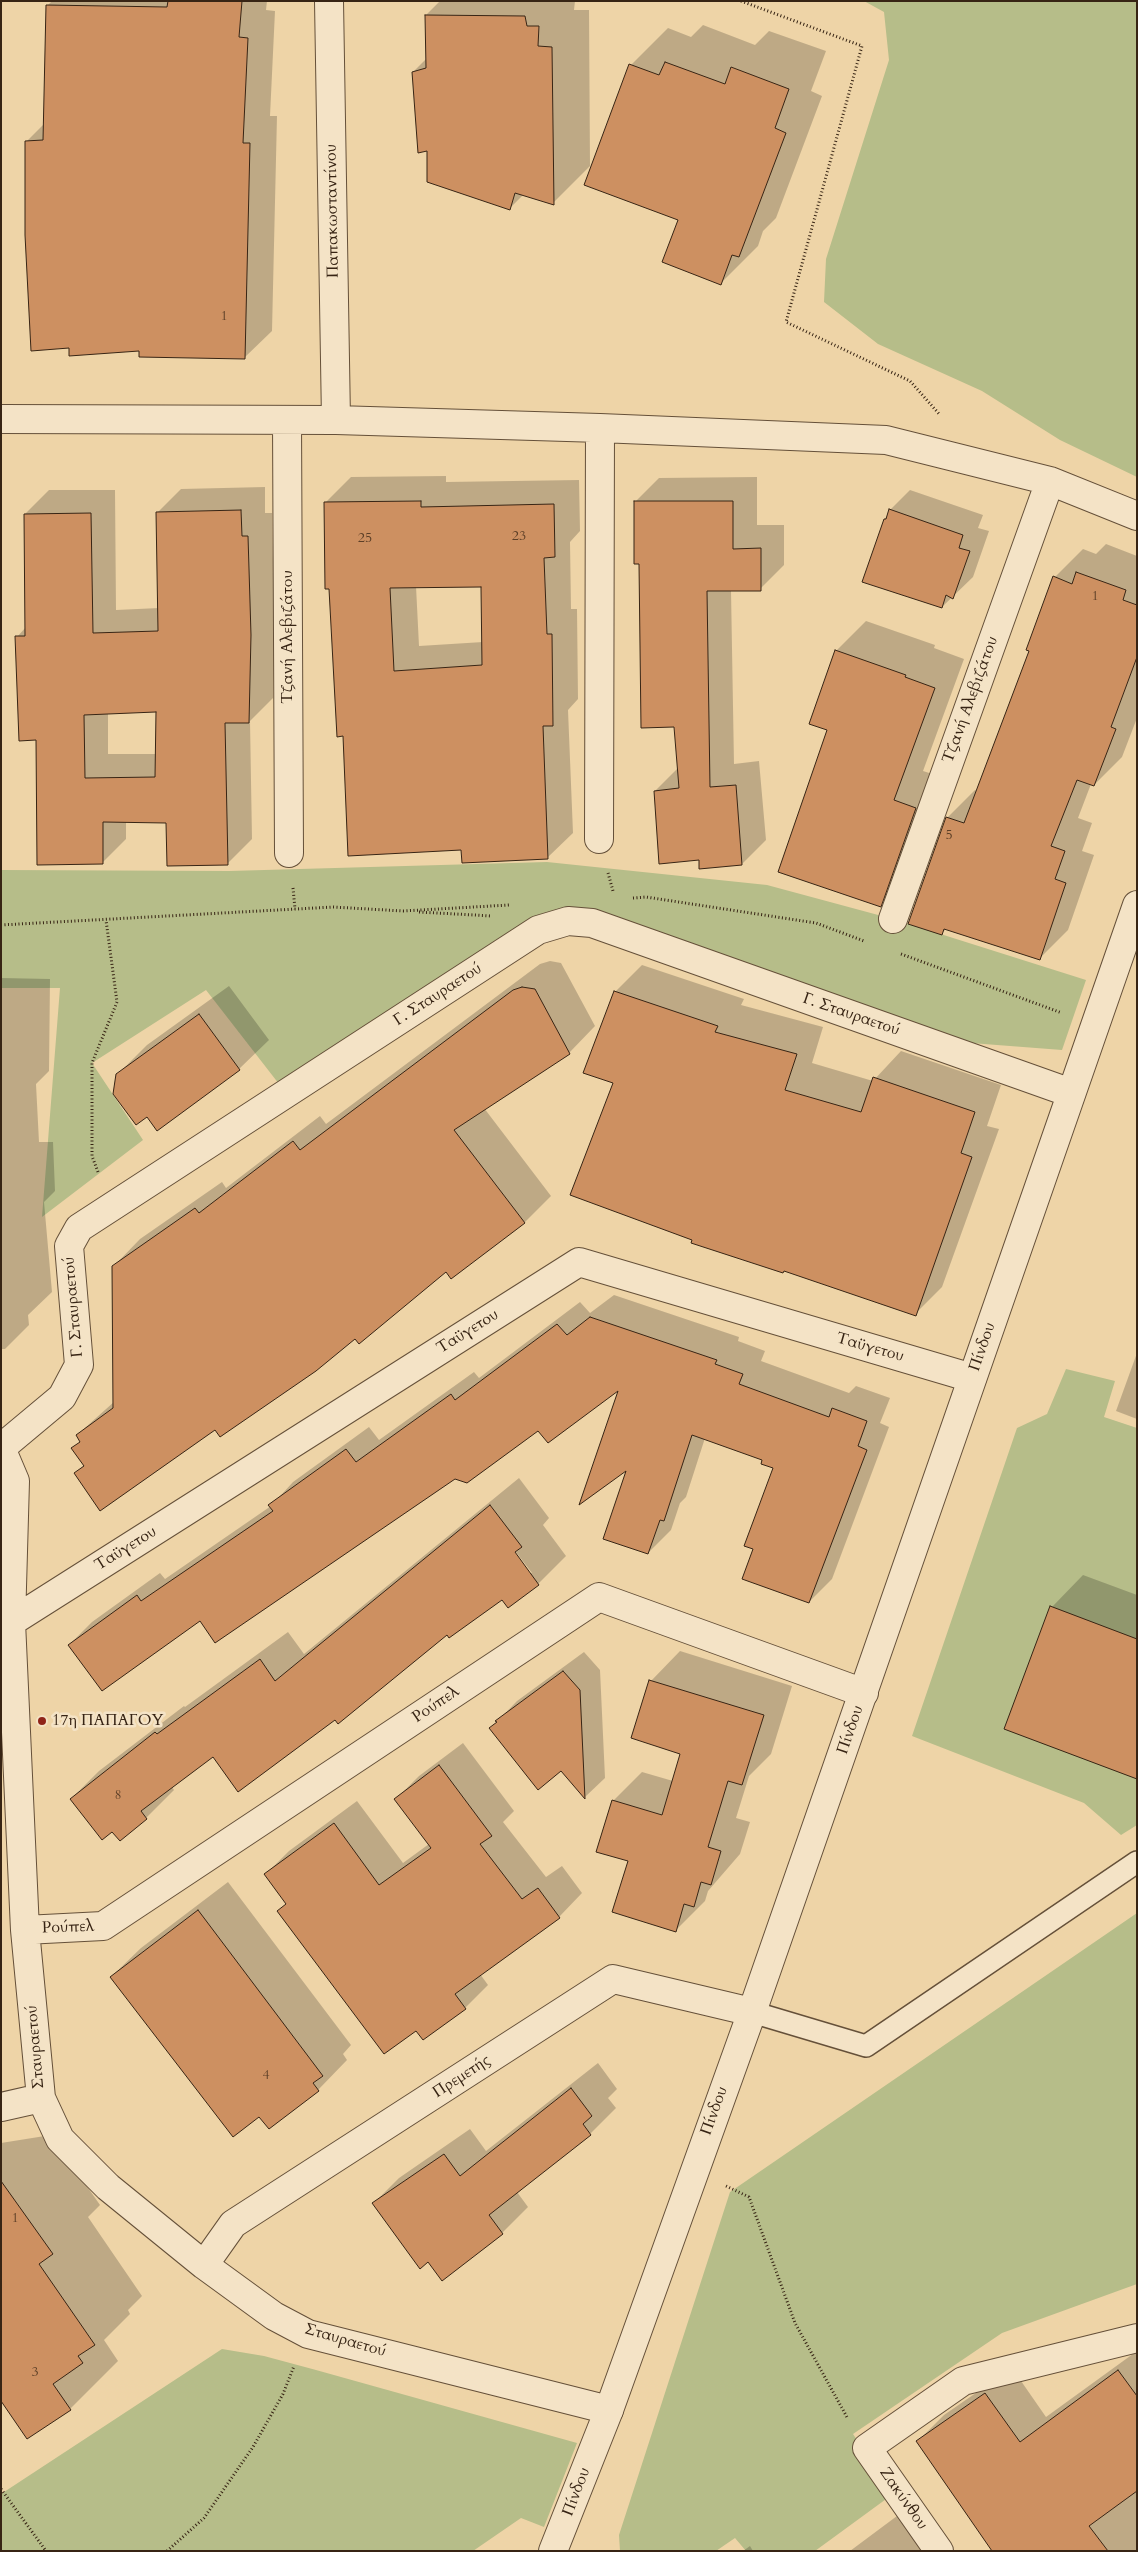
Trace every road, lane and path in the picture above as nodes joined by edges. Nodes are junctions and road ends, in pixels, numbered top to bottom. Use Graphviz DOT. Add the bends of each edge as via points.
graph roads {
  1 [pos="329,1"];
  2 [pos="741,1"];
  3 [pos="1,419"];
  4 [pos="336,420"];
  5 [pos="287,421"];
  6 [pos="946,422"];
  7 [pos="600,428"];
  8 [pos="1050,481"];
  9 [pos="1137,516"];
  10 [pos="599,839"];
  11 [pos="289,853"];
  12 [pos="630,898"];
  13 [pos="518,904"];
  14 [pos="1137,905"];
  15 [pos="403,911"];
  16 [pos="500,917"];
  17 [pos="893,918"];
  18 [pos="106,920"];
  19 [pos="1,925"];
  20 [pos="872,943"];
  21 [pos="900,954"];
  22 [pos="1095,1025"];
  23 [pos="1071,1093"];
  24 [pos="110,1208"];
  25 [pos="972,1378"];
  26 [pos="1,1448"];
  27 [pos="11,1622"];
  28 [pos="864,1693"];
  29 [pos="1137,1862"];
  30 [pos="25,1930"];
  31 [pos="752,2012"];
  32 [pos="41,2098"];
  33 [pos="1,2107"];
  34 [pos="694,2170"];
  35 [pos="204,2265"];
  36 [pos="308,2334"];
  37 [pos="1137,2338"];
  38 [pos="836,2400"];
  39 [pos="609,2410"];
  40 [pos="1,2489"];
  41 [pos="555,2550"];
  42 [pos="46,2551"];
  43 [pos="167,2551"];
  44 [pos="939,2551"];
  1 -- 4 [label="street, Παπακωσταντίνου"];
  2 -- 6 [label="path" via="862,46 786,322 910,381"];
  3 -- 5 [label="street"];
  4 -- 5 [label="street"];
  4 -- 7 [label="street"];
  5 -- 11 [label="street, Τζανή Αλεβιζάτου"];
  7 -- 8 [label="street" via="886,440"];
  7 -- 10 [label="street"];
  8 -- 9 [label="street"];
  8 -- 17 [label="street, Τζανή Αλεβιζάτου"];
  12 -- 20 [label="path" via="646,897 816,923"];
  13 -- 15 [label="path"];
  14 -- 22 [label="street, Πίνδου"];
  15 -- 16 [label="path"];
  15 -- 18 [label="path" via="333,907"];
  18 -- 19 [label="path"];
  18 -- 24 [label="path" via="117,1002 92,1063 92,1156"];
  21 -- 22 [label="path"];
  22 -- 23 [label="street, Πίνδου"];
  23 -- 24 [label="street, Γ. Σταυραετού" via="592,923 568,921 538,930"];
  23 -- 25 [label="street, Πίνδου"];
  24 -- 26 [label="street, Γ. Σταυραετού" via="79,1228 69,1246 79,1364 62,1398"];
  25 -- 27 [label="street, Ταϋγετου" via="578,1262"];
  25 -- 28 [label="street, Πίνδου"];
  26 -- 27 [label="street, Σταυραετού" via="15,1481"];
  27 -- 30 [label="street, Σταυραετού"];
  28 -- 30 [label="street, Ρούπελ" via="599,1597 103,1926"];
  28 -- 31 [label="street, Πίνδου"];
  29 -- 31 [label="lane" via="866,2046"];
  30 -- 32 [label="street, Σταυραετού"];
  31 -- 34 [label="street, Πίνδου"];
  31 -- 35 [label="street, Πρεμετής" via="613,1979 233,2224"];
  32 -- 33 [label="street"];
  32 -- 35 [label="street, Σταυραετού" via="60,2139 108,2186"];
  34 -- 38 [label="path" via="749,2197 795,2323"];
  34 -- 39 [label="street, Πίνδου"];
  35 -- 36 [label="street, Σταυραετού" via="274,2316"];
  36 -- 39 [label="street, Σταυραετού"];
  36 -- 43 [label="path" via="283,2394 253,2447 204,2518"];
  37 -- 44 [label="street, Ζακύνθου" via="963,2382 867,2448"];
  39 -- 41 [label="street, Πίνδου"];
  40 -- 42 [label="path"];
}
